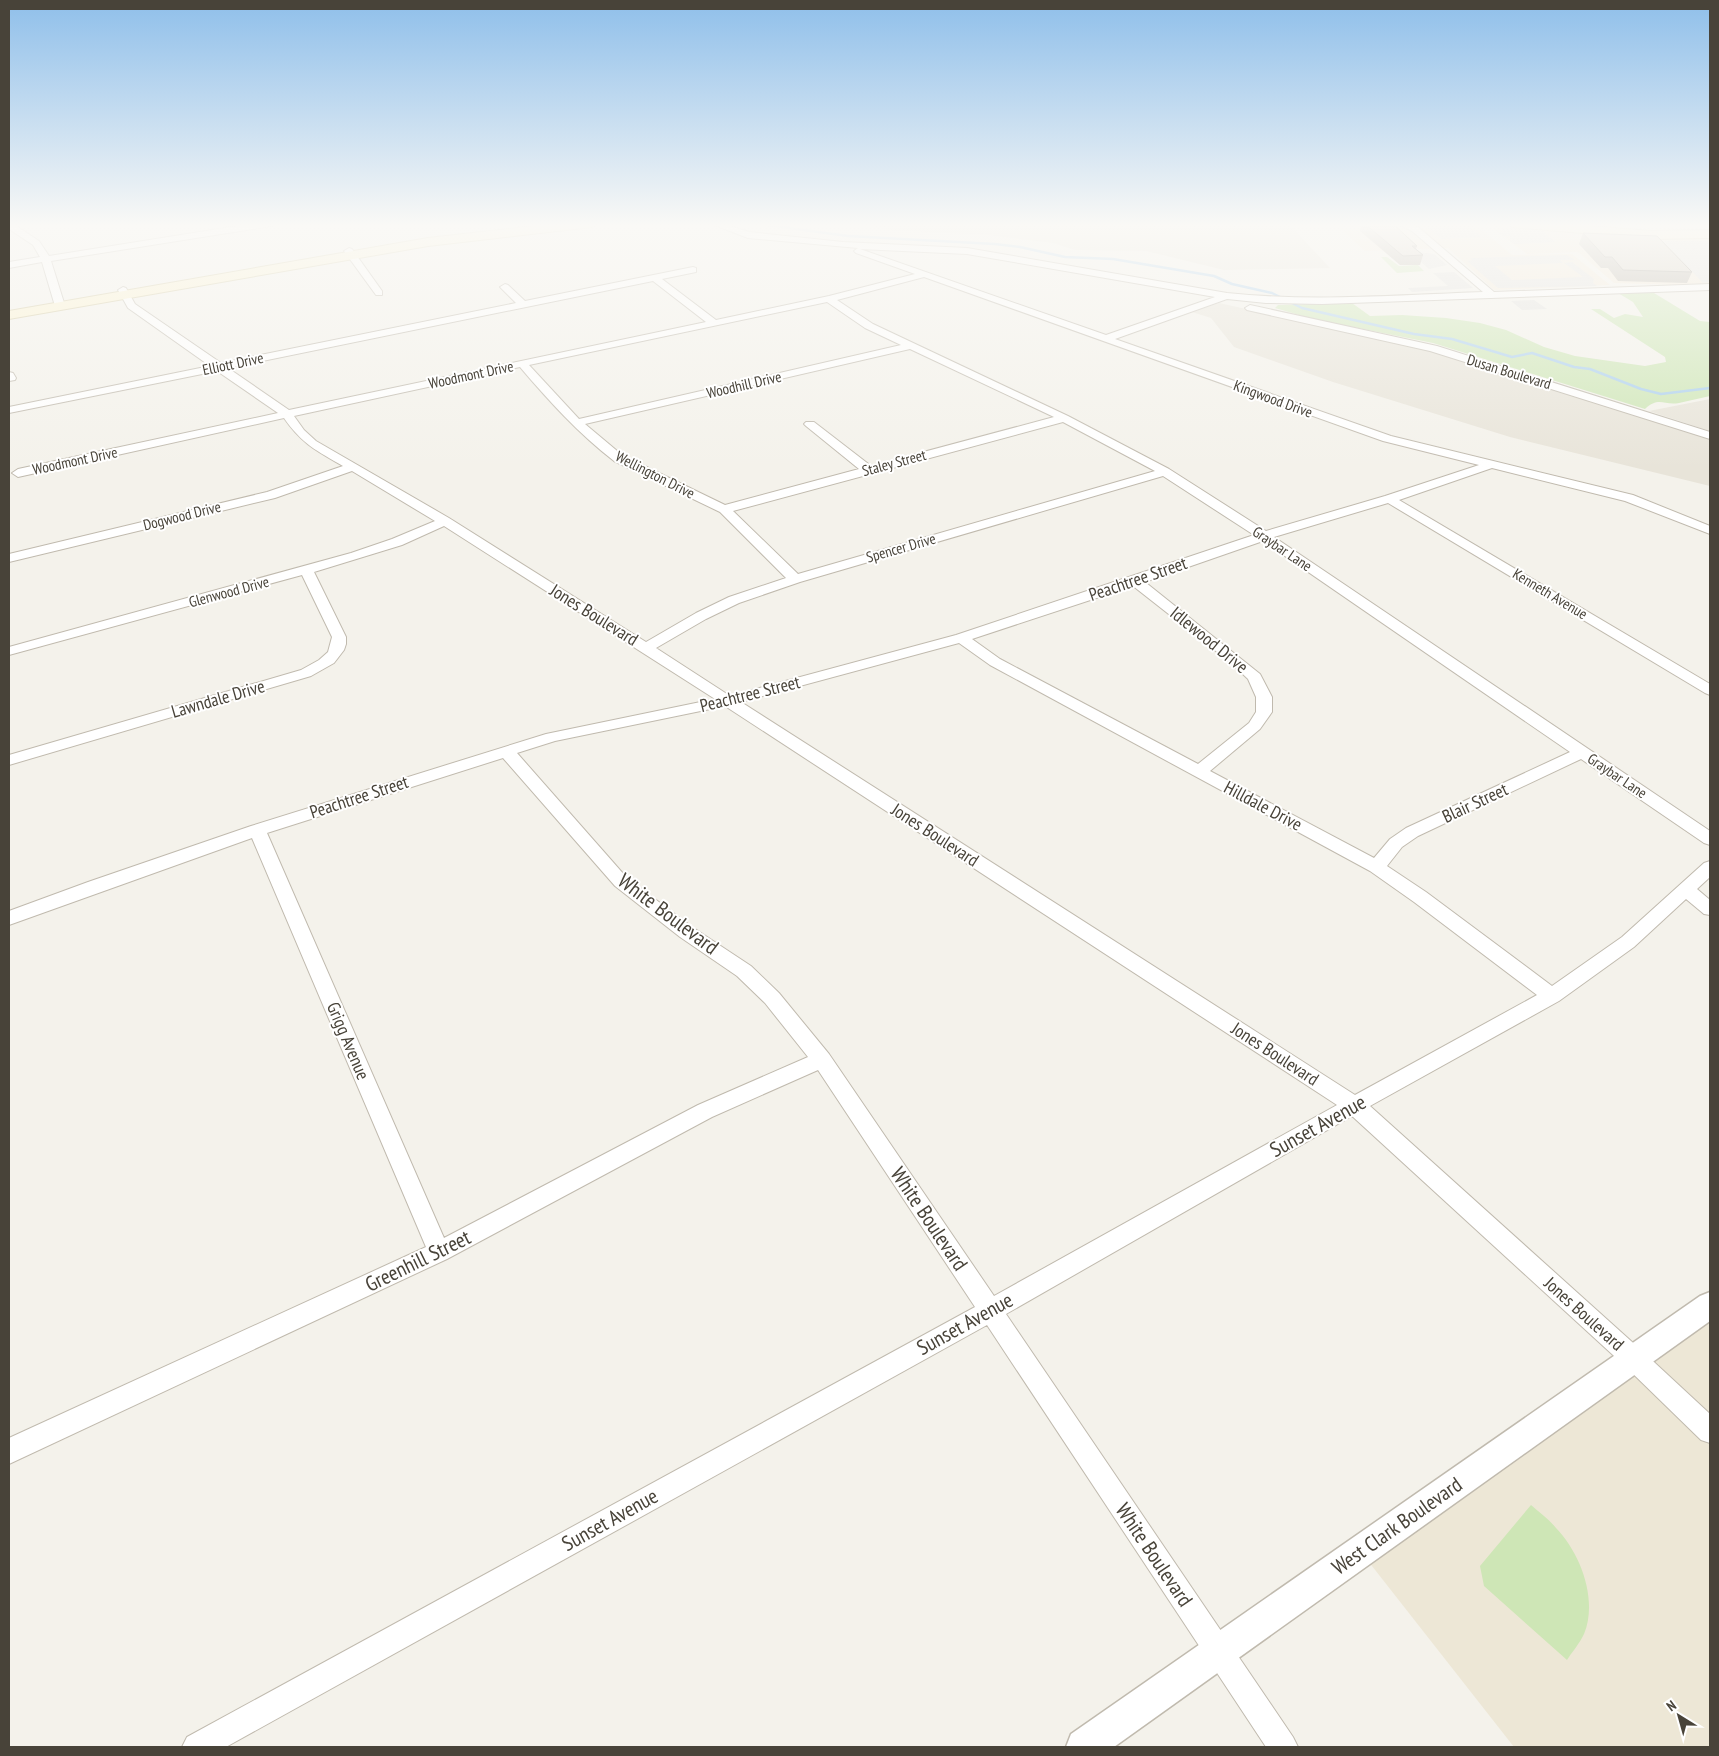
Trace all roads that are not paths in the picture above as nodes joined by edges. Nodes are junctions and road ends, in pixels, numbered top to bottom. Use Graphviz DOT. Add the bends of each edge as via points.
graph roads {
  1 [pos="51,305"];
  2 [pos="55,305"];
  3 [pos="131,305"];
  4 [pos="523,305"];
  5 [pos="690,305"];
  6 [pos="801,305"];
  7 [pos="838,305"];
  8 [pos="1008,305"];
  9 [pos="1202,305"];
  10 [pos="1251,305"];
  11 [pos="9,310"];
  12 [pos="9,315"];
  13 [pos="714,323"];
  14 [pos="1105,339"];
  15 [pos="911,346"];
  16 [pos="522,363"];
  17 [pos="220,367"];
  18 [pos="9,410"];
  19 [pos="287,414"];
  20 [pos="1064,418"];
  21 [pos="576,423"];
  22 [pos="810,424"];
  23 [pos="1710,436"];
  24 [pos="1490,465"];
  25 [pos="353,467"];
  26 [pos="868,470"];
  27 [pos="1166,472"];
  28 [pos="18,474"];
  29 [pos="1389,499"];
  30 [pos="724,509"];
  31 [pos="1710,517"];
  32 [pos="445,521"];
  33 [pos="1693,522"];
  34 [pos="1710,530"];
  35 [pos="1264,536"];
  36 [pos="9,558"];
  37 [pos="306,571"];
  38 [pos="795,579"];
  39 [pos="1135,581"];
  40 [pos="961,638"];
  41 [pos="646,648"];
  42 [pos="9,650"];
  43 [pos="1710,690"];
  44 [pos="728,701"];
  45 [pos="506,751"];
  46 [pos="1583,752"];
  47 [pos="9,760"];
  48 [pos="1199,772"];
  49 [pos="257,830"];
  50 [pos="1710,839"];
  51 [pos="1376,867"];
  52 [pos="1710,867"];
  53 [pos="1686,890"];
  54 [pos="1710,909"];
  55 [pos="9,918"];
  56 [pos="1552,996"];
  57 [pos="822,1060"];
  58 [pos="1354,1105"];
  59 [pos="439,1252"];
  60 [pos="1710,1305"];
  61 [pos="990,1311"];
  62 [pos="1633,1358"];
  63 [pos="1710,1431"];
  64 [pos="9,1451"];
  65 [pos="1219,1652"];
  66 [pos="197,1747"];
  67 [pos="1084,1747"];
  68 [pos="1283,1747"];
  1 -- 11 [label="main road"];
  2 -- 12 [label="main road"];
  3 -- 17 [label="street, Jones Boulevard"];
  4 -- 17 [label="street, Elliott Drive"];
  5 -- 13 [label="street"];
  6 -- 13 [label="street, Woodmont Drive"];
  7 -- 15 [label="street, Graybar Lane" via="868,326"];
  8 -- 14 [label="street, Kingwood Drive"];
  9 -- 14 [label="street"];
  10 -- 23 [label="street, Dusan Boulevard" via="1433,348"];
  13 -- 16 [label="street, Woodmont Drive"];
  14 -- 24 [label="street, Kingwood Drive" via="1386,439"];
  15 -- 20 [label="street, Graybar Lane"];
  15 -- 21 [label="street, Woodhill Drive"];
  16 -- 19 [label="street, Woodmont Drive"];
  16 -- 21 [label="street, Wellington Drive"];
  17 -- 18 [label="street, Elliott Drive"];
  17 -- 19 [label="street, Jones Boulevard"];
  19 -- 25 [label="street, Jones Boulevard" via="312,443"];
  19 -- 28 [label="street, Woodmont Drive"];
  20 -- 26 [label="street, Staley Street"];
  20 -- 27 [label="street, Graybar Lane"];
  21 -- 30 [label="street, Wellington Drive" via="618,458"];
  22 -- 26 [label="street"];
  24 -- 29 [label="street, Peachtree Street"];
  24 -- 33 [label="street, Kingwood Drive" via="1629,498"];
  25 -- 32 [label="street, Jones Boulevard"];
  25 -- 36 [label="street, Dogwood Drive" via="271,495"];
  26 -- 30 [label="street, Staley Street"];
  27 -- 35 [label="street, Graybar Lane"];
  27 -- 38 [label="street, Spencer Drive"];
  29 -- 35 [label="street, Peachtree Street"];
  29 -- 43 [label="street, Kenneth Avenue"];
  30 -- 38 [label="street, Wellington Drive"];
  31 -- 33 [label="street"];
  32 -- 37 [label="street, Glenwood Drive" via="380,549"];
  32 -- 41 [label="street, Jones Boulevard"];
  33 -- 34 [label="street, Kingwood Drive"];
  35 -- 39 [label="street, Peachtree Street"];
  35 -- 46 [label="street, Graybar Lane"];
  37 -- 42 [label="street, Glenwood Drive"];
  37 -- 47 [label="street, Lawndale Drive" via="339,637 340,646 323,664 306,673"];
  38 -- 41 [label="street, Spencer Drive" via="734,600"];
  39 -- 40 [label="street, Peachtree Street"];
  39 -- 48 [label="street, Idlewood Drive" via="1255,677 1264,697 1264,712 1255,726"];
  40 -- 44 [label="street, Peachtree Street"];
  40 -- 48 [label="street, Hilldale Drive" via="995,662"];
  41 -- 44 [label="street, Jones Boulevard"];
  44 -- 45 [label="street, Peachtree Street" via="552,737"];
  44 -- 58 [label="street, Jones Boulevard"];
  45 -- 49 [label="street, Peachtree Street"];
  45 -- 57 [label="street, White Boulevard" via="621,882 744,971 772,998"];
  46 -- 50 [label="street, Graybar Lane"];
  46 -- 51 [label="street, Blair Street" via="1412,832 1396,843"];
  48 -- 51 [label="street, Hilldale Drive"];
  49 -- 55 [label="street, Peachtree Street"];
  49 -- 59 [label="street, Grigg Avenue"];
  51 -- 56 [label="street, Hilldale Drive" via="1420,896"];
  52 -- 53 [label="street, Sunset Avenue"];
  53 -- 54 [label="street"];
  53 -- 56 [label="street, Sunset Avenue" via="1628,942"];
  56 -- 58 [label="street, Sunset Avenue"];
  57 -- 59 [label="street, Greenhill Street" via="705,1111"];
  57 -- 61 [label="street, White Boulevard"];
  58 -- 61 [label="street, Sunset Avenue"];
  58 -- 62 [label="street, Jones Boulevard"];
  59 -- 64 [label="street, Greenhill Street"];
  60 -- 62 [label="street, West Clark Boulevard"];
  61 -- 65 [label="street, White Boulevard"];
  61 -- 66 [label="street, Sunset Avenue"];
  62 -- 63 [label="street, Jones Boulevard"];
  62 -- 65 [label="street, West Clark Boulevard"];
  65 -- 67 [label="street, West Clark Boulevard"];
  65 -- 68 [label="street, White Boulevard"];
}
